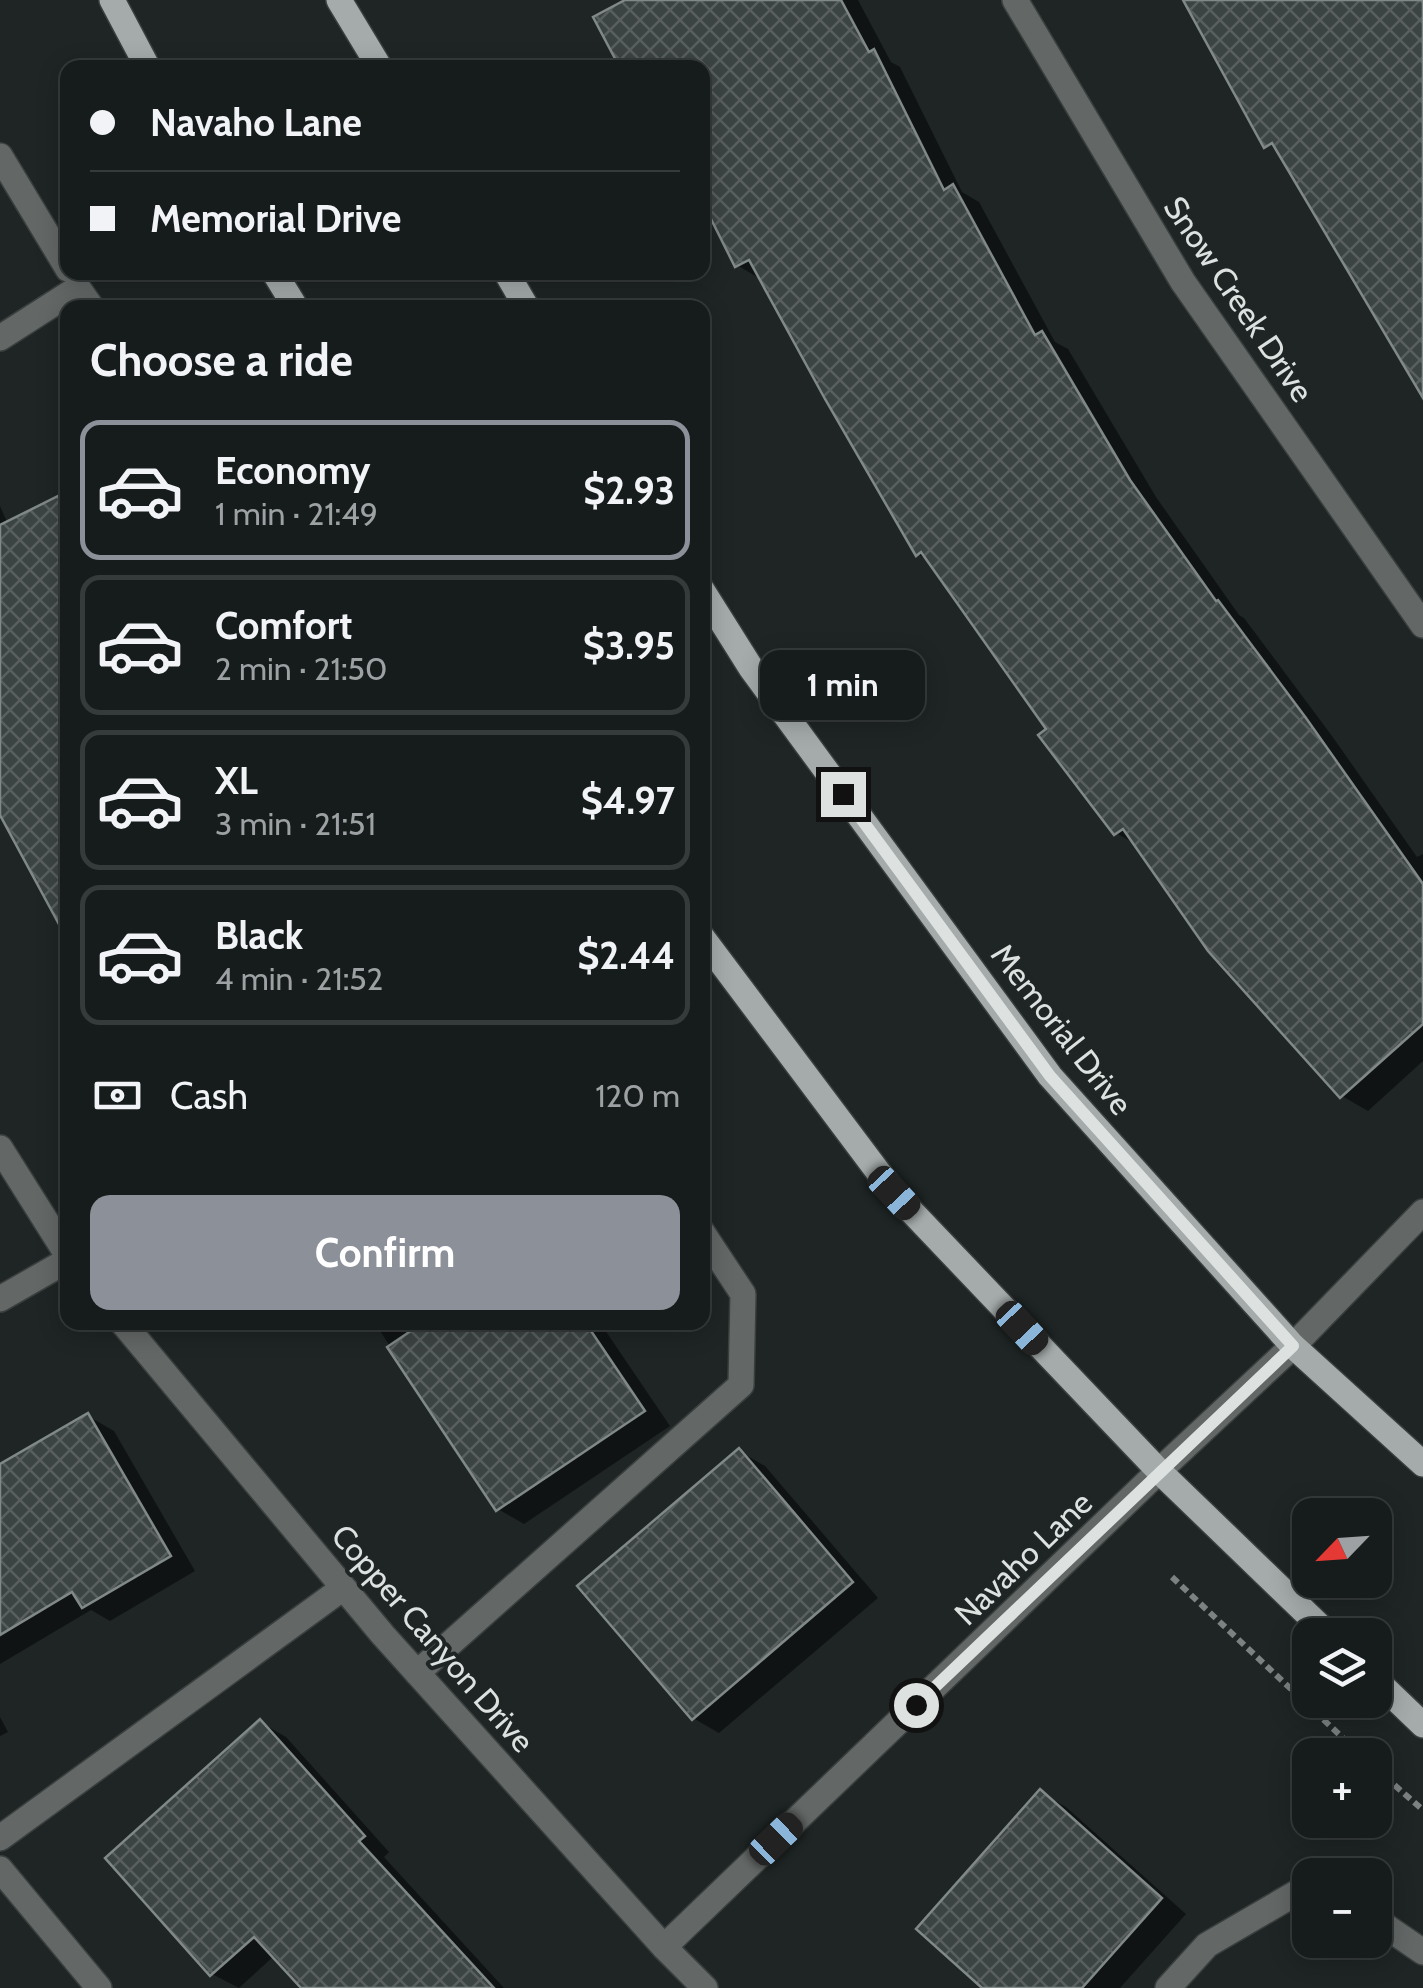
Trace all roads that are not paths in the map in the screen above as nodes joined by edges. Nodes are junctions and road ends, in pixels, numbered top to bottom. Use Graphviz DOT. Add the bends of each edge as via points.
graph roads {
  1 [pos="112,0"];
  2 [pos="339,0"];
  3 [pos="1015,0"];
  4 [pos="144,60"];
  5 [pos="375,60"];
  6 [pos="0,156"];
  7 [pos="60,256"];
  8 [pos="77,284"];
  9 [pos="0,338"];
  10 [pos="710,603"];
  11 [pos="1423,625"];
  12 [pos="710,948"];
  13 [pos="0,1148"];
  14 [pos="1423,1212"];
  15 [pos="710,1244"];
  16 [pos="60,1245"];
  17 [pos="60,1263"];
  18 [pos="0,1298"];
  19 [pos="129,1330"];
  20 [pos="1293,1346"];
  21 [pos="1423,1464"];
  22 [pos="1158,1472"];
  23 [pos="343,1588"];
  24 [pos="1311,1618"];
  25 [pos="417,1673"];
  26 [pos="1392,1695"];
  27 [pos="1423,1725"];
  28 [pos="0,1838"];
  29 [pos="0,1869"];
  30 [pos="1292,1895"];
  31 [pos="1392,1931"];
  32 [pos="664,1947"];
  33 [pos="1423,1952"];
  34 [pos="99,1988"];
  35 [pos="705,1988"];
  36 [pos="1168,1988"];
  1 -- 4 [label="main road"];
  2 -- 5 [label="main road"];
  3 -- 11 [label="street, Snow Creek Drive" via="1182,282"];
  6 -- 7 [label="street"];
  8 -- 9 [label="street"];
  10 -- 20 [label="main road, Memorial Drive" via="1050,1076"];
  12 -- 22 [label="main road" via="894,1193"];
  13 -- 16 [label="street"];
  14 -- 20 [label="street, Navaho Lane"];
  15 -- 25 [label="street" via="743,1294 741,1385"];
  17 -- 18 [label="street"];
  19 -- 23 [label="street, Copper Canyon Drive"];
  20 -- 21 [label="main road, Memorial Drive"];
  20 -- 22 [label="street, Navaho Lane"];
  22 -- 24 [label="main road"];
  22 -- 32 [label="street, Navaho Lane"];
  23 -- 25 [label="street, Copper Canyon Drive"];
  23 -- 28 [label="street"];
  25 -- 32 [label="street, Copper Canyon Drive"];
  26 -- 27 [label="main road"];
  29 -- 34 [label="street"];
  30 -- 36 [label="street" via="1207,1945"];
  31 -- 33 [label="street"];
  32 -- 35 [label="street, Copper Canyon Drive"];
}
